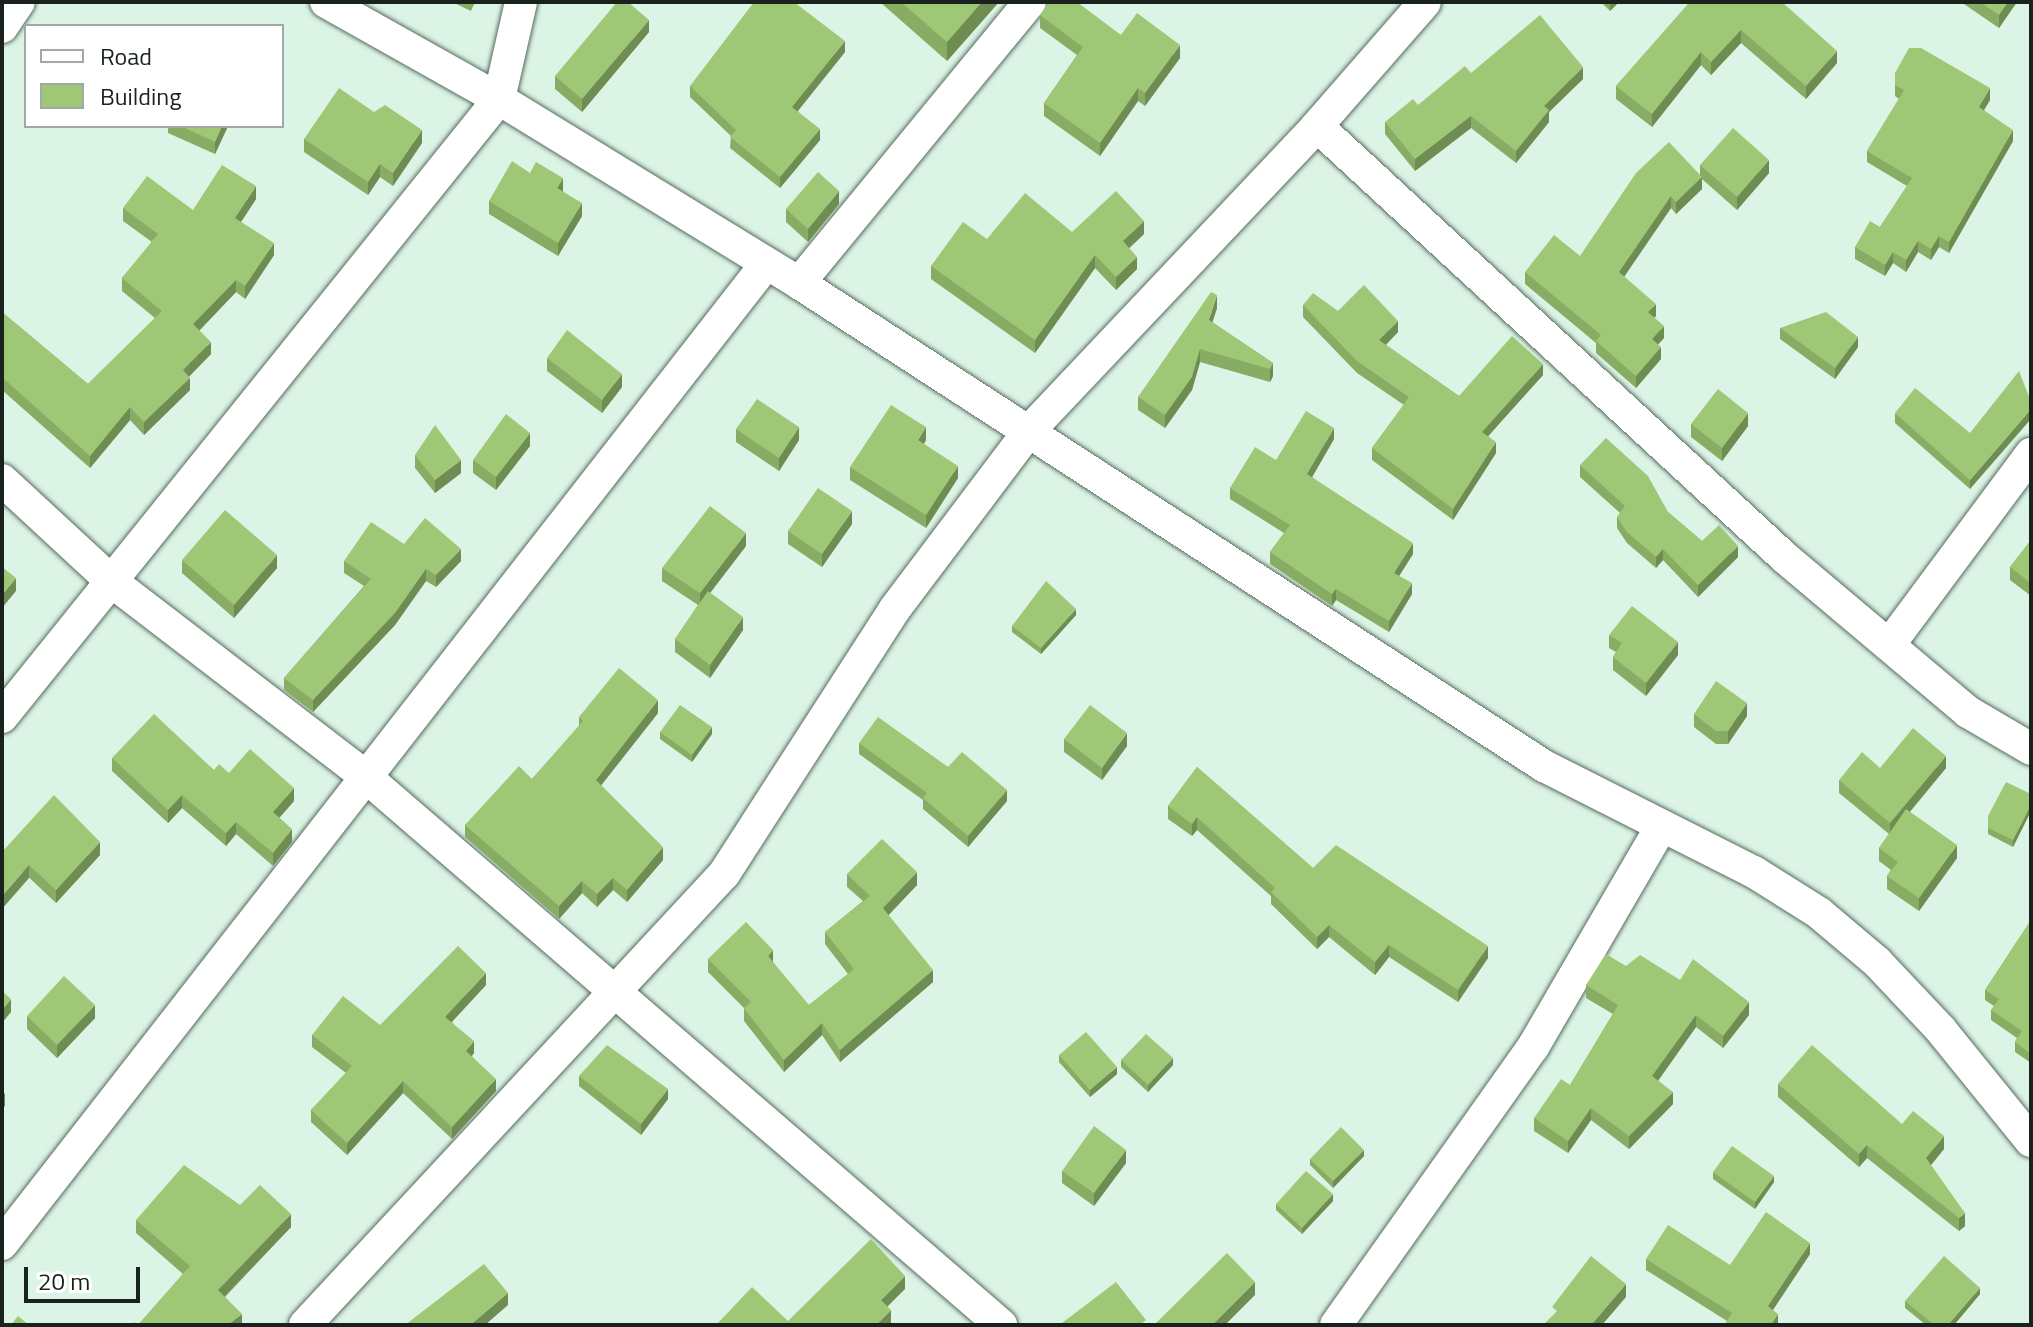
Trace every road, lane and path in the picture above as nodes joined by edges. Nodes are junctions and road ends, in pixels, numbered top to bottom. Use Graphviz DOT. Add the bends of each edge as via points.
graph roads {
  1 [pos="19,2"];
  2 [pos="326,2"];
  3 [pos="521,2"];
  4 [pos="1030,2"];
  5 [pos="1425,2"];
  6 [pos="2,27"];
  7 [pos="499,99"];
  8 [pos="1317,126"];
  9 [pos="766,264"];
  10 [pos="799,283"];
  11 [pos="1028,432"];
  12 [pos="2031,454"];
  13 [pos="2,480"];
  14 [pos="111,581"];
  15 [pos="1889,645"];
  16 [pos="2,717"];
  17 [pos="2031,749"];
  18 [pos="366,777"];
  19 [pos="1660,829"];
  20 [pos="615,997"];
  21 [pos="2031,1141"];
  22 [pos="2,1244"];
  23 [pos="986,1320"];
  24 [pos="305,1325"];
  25 [pos="1336,1325"];
  1 -- 6 [label="street"];
  2 -- 7 [label="street"];
  3 -- 7 [label="street"];
  4 -- 10 [label="street"];
  5 -- 8 [label="street"];
  7 -- 9 [label="street"];
  7 -- 14 [label="street"];
  8 -- 11 [label="street"];
  8 -- 15 [label="street" via="1784,557"];
  9 -- 10 [label="street"];
  9 -- 18 [label="street"];
  10 -- 11 [label="street"];
  11 -- 19 [label="street" via="1544,766"];
  11 -- 20 [label="street" via="894,610 724,874"];
  12 -- 15 [label="street"];
  13 -- 14 [label="street"];
  14 -- 16 [label="street"];
  14 -- 18 [label="street"];
  15 -- 17 [label="street" via="1968,712"];
  18 -- 20 [label="street"];
  18 -- 22 [label="street"];
  19 -- 21 [label="street" via="1754,872 1819,913 1877,962 1941,1030"];
  19 -- 25 [label="street" via="1533,1047"];
  20 -- 23 [label="street"];
  20 -- 24 [label="street"];
}
